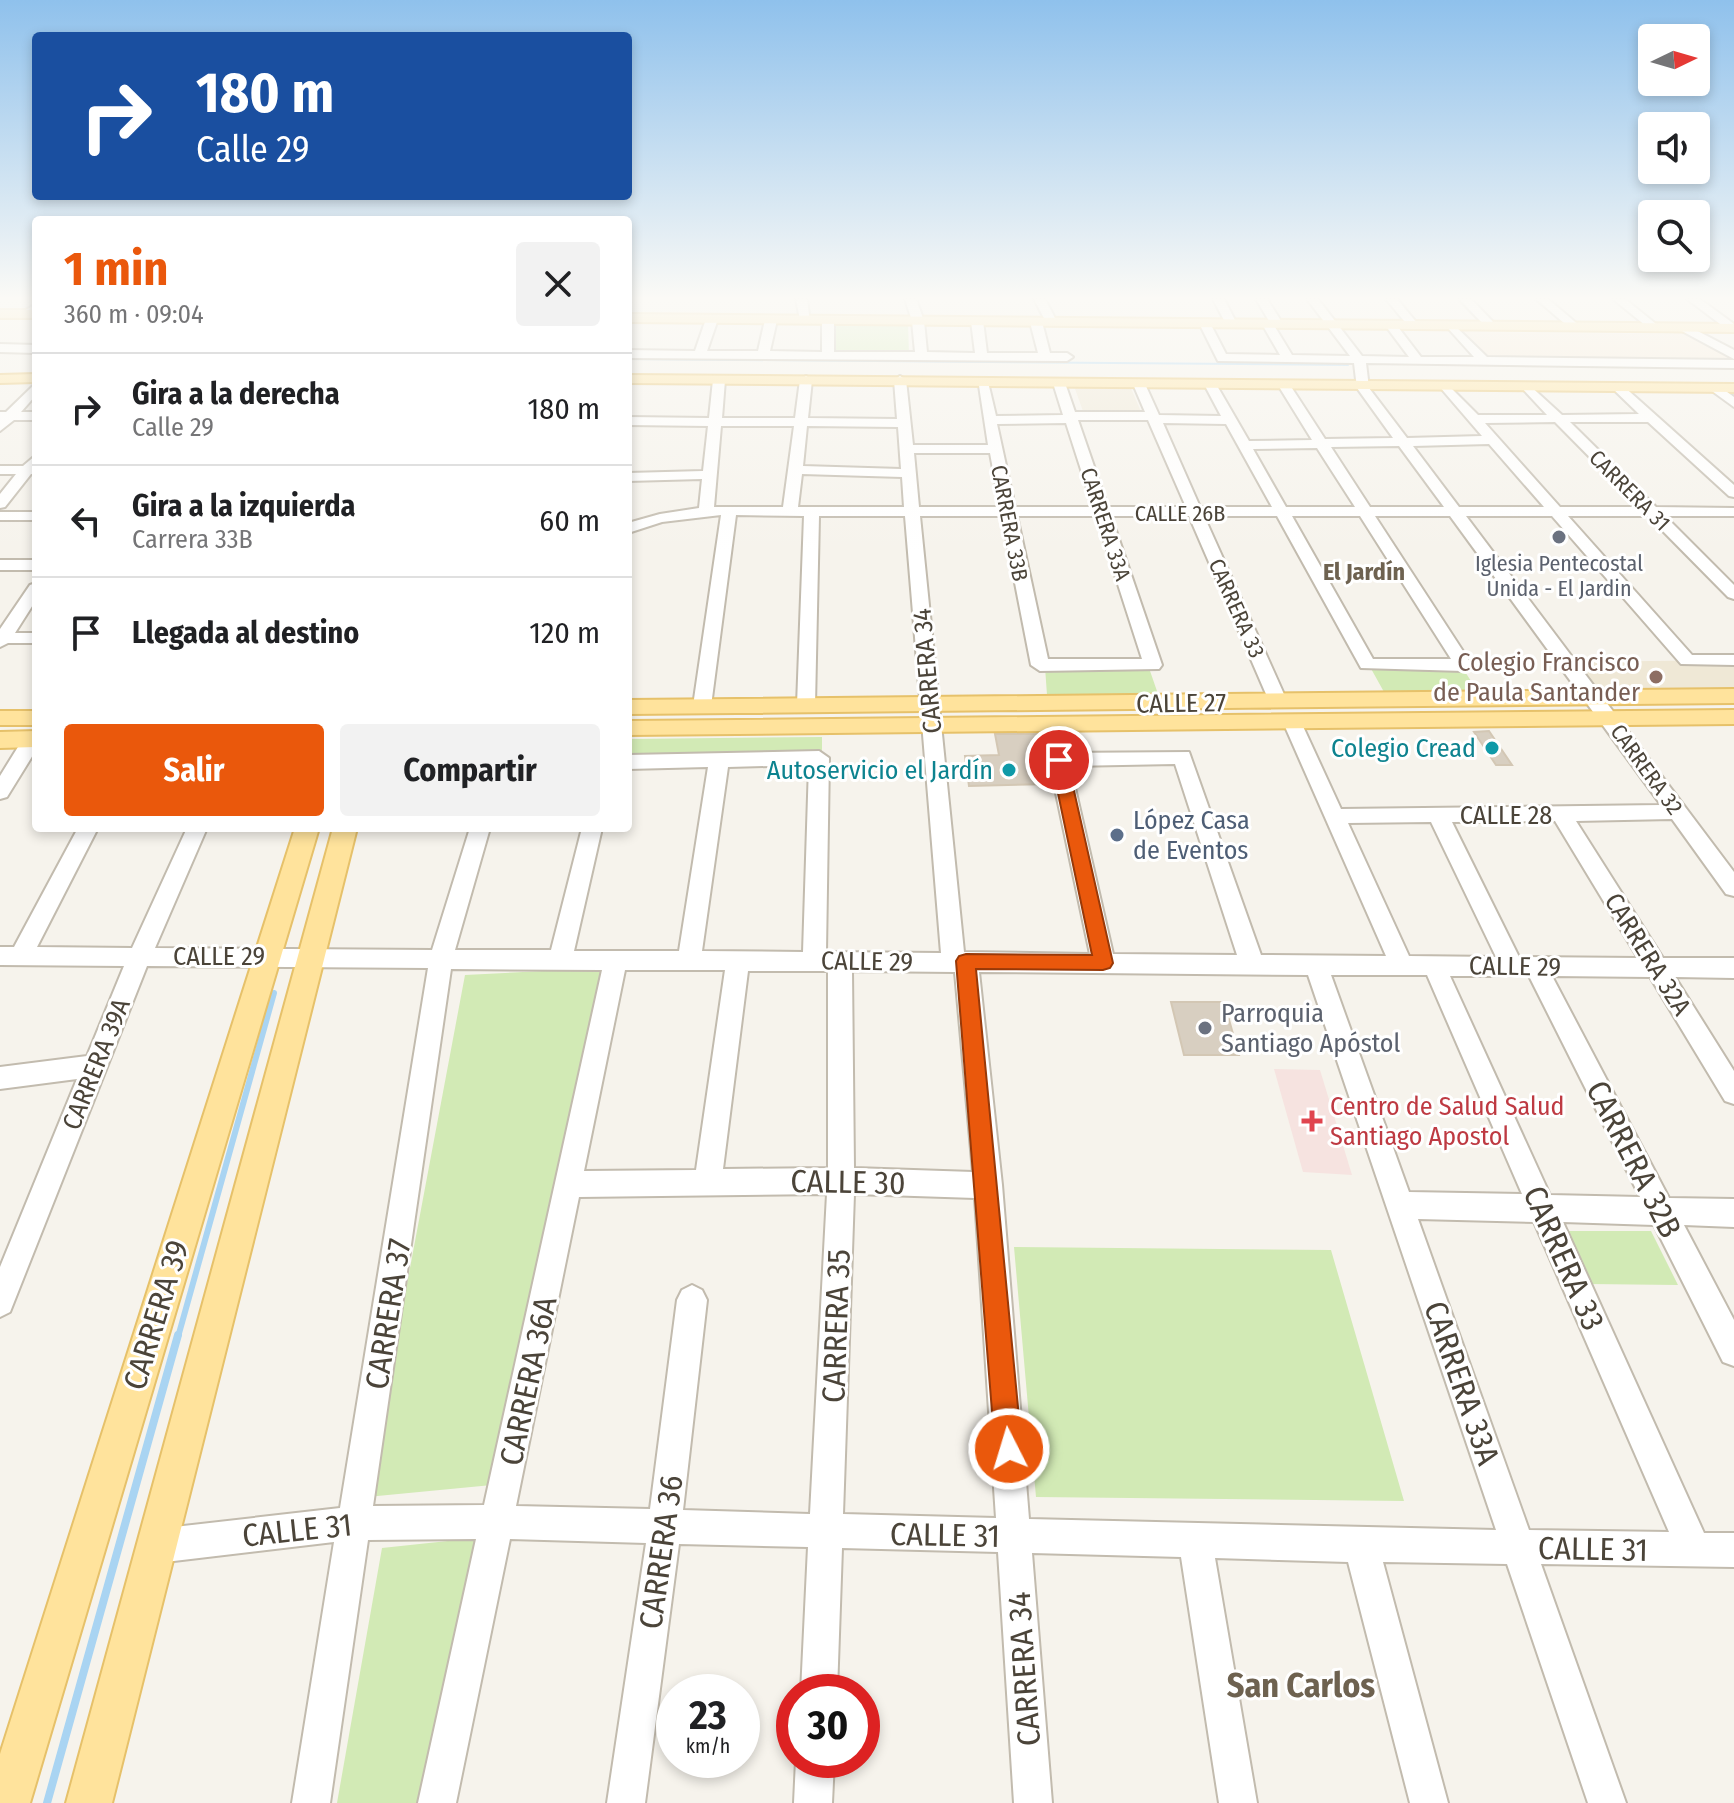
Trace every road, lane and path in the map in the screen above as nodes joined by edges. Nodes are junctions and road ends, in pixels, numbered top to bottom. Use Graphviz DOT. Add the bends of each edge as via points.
graph roads {
  1 [pos="719,383"];
  2 [pos="806,383"];
  3 [pos="900,383"];
  4 [pos="982,383"];
  5 [pos="1059,383"];
  6 [pos="1070,383"];
  7 [pos="1294,383"];
  8 [pos="1369,383"];
  9 [pos="1430,383"];
  10 [pos="1139,384"];
  11 [pos="1210,384"];
  12 [pos="1284,385"];
  13 [pos="1445,386"];
  14 [pos="1527,387"];
  15 [pos="1617,387"];
  16 [pos="1716,388"];
  17 [pos="1734,388"];
  18 [pos="32,391"];
  19 [pos="1734,403"];
  20 [pos="5,416"];
  21 [pos="32,416"];
  22 [pos="1071,418"];
  23 [pos="1154,418"];
  24 [pos="1651,418"];
  25 [pos="1475,419"];
  26 [pos="1559,419"];
  27 [pos="989,420"];
  28 [pos="1229,420"];
  29 [pos="632,421"];
  30 [pos="715,422"];
  31 [pos="801,422"];
  32 [pos="904,423"];
  33 [pos="0,427"];
  34 [pos="1493,440"];
  35 [pos="1403,442"];
  36 [pos="1321,443"];
  37 [pos="1243,445"];
  38 [pos="906,449"];
  39 [pos="995,449"];
  40 [pos="32,466"];
  41 [pos="32,467"];
  42 [pos="0,470"];
  43 [pos="795,470"];
  44 [pos="908,473"];
  45 [pos="709,475"];
  46 [pos="632,477"];
  47 [pos="1734,493"];
  48 [pos="0,504"];
  49 [pos="706,511"];
  50 [pos="729,512"];
  51 [pos="790,512"];
  52 [pos="812,512"];
  53 [pos="1008,512"];
  54 [pos="1102,512"];
  55 [pos="1556,512"];
  56 [pos="1652,512"];
  57 [pos="1734,512"];
  58 [pos="912,513"];
  59 [pos="1195,513"];
  60 [pos="1281,513"];
  61 [pos="1366,513"];
  62 [pos="1456,513"];
  63 [pos="0,516"];
  64 [pos="32,516"];
  65 [pos="632,527"];
  66 [pos="0,565"];
  67 [pos="32,566"];
  68 [pos="32,574"];
  69 [pos="32,593"];
  70 [pos="1734,594"];
  71 [pos="1,635"];
  72 [pos="32,638"];
  73 [pos="1734,660"];
  74 [pos="1153,665"];
  75 [pos="1734,696"];
  76 [pos="1594,698"];
  77 [pos="1278,701"];
  78 [pos="806,705"];
  79 [pos="702,706"];
  80 [pos="632,707"];
  81 [pos="931,714"];
  82 [pos="1734,717"];
  83 [pos="0,718"];
  84 [pos="1609,718"];
  85 [pos="1292,722"];
  86 [pos="632,728"];
  87 [pos="32,731"];
  88 [pos="32,733"];
  89 [pos="32,737"];
  90 [pos="0,740"];
  91 [pos="719,760"];
  92 [pos="632,762"];
  93 [pos="0,792"];
  94 [pos="1678,812"];
  95 [pos="1561,814"];
  96 [pos="1438,815"];
  97 [pos="1334,816"];
  98 [pos="86,832"];
  99 [pos="195,832"];
  100 [pos="306,832"];
  101 [pos="344,832"];
  102 [pos="479,832"];
  103 [pos="591,832"];
  104 [pos="1734,888"];
  105 [pos="321,922"];
  106 [pos="277,924"];
  107 [pos="11,956"];
  108 [pos="140,956"];
  109 [pos="441,957"];
  110 [pos="561,958"];
  111 [pos="616,958"];
  112 [pos="689,959"];
  113 [pos="738,959"];
  114 [pos="827,960"];
  115 [pos="960,961"];
  116 [pos="1103,963"];
  117 [pos="1252,964"];
  118 [pos="1316,964"];
  119 [pos="1401,965"];
  120 [pos="1434,965"];
  121 [pos="1523,966"];
  122 [pos="1657,967"];
  123 [pos="1734,968"];
  124 [pos="262,972"];
  125 [pos="306,972"];
  126 [pos="96,1066"];
  127 [pos="0,1078"];
  128 [pos="1734,1093"];
  129 [pos="708,1181"];
  130 [pos="841,1181"];
  131 [pos="569,1184"];
  132 [pos="988,1185"];
  133 [pos="1400,1205"];
  134 [pos="1541,1207"];
  135 [pos="1662,1213"];
  136 [pos="1734,1213"];
  137 [pos="692,1300"];
  138 [pos="0,1302"];
  139 [pos="1734,1351"];
  140 [pos="499,1522"];
  141 [pos="356,1523"];
  142 [pos="665,1526"];
  143 [pos="828,1532"];
  144 [pos="1015,1536"];
  145 [pos="1195,1538"];
  146 [pos="1361,1545"];
  147 [pos="157,1546"];
  148 [pos="1520,1548"];
  149 [pos="1694,1550"];
  150 [pos="1734,1550"];
  151 [pos="820,1674"];
  152 [pos="814,1778"];
  153 [pos="7,1803"];
  154 [pos="89,1803"];
  155 [pos="311,1803"];
  156 [pos="437,1803"];
  157 [pos="626,1803"];
  158 [pos="813,1803"];
  159 [pos="1033,1803"];
  160 [pos="1238,1803"];
  161 [pos="1429,1803"];
  162 [pos="1607,1803"];
  1 -- 30 [label="street"];
  2 -- 31 [label="street"];
  3 -- 32 [label="street, CARRERA 34"];
  4 -- 27 [label="street, CARRERA 33B"];
  5 -- 22 [label="street, CARRERA 33A"];
  6 -- 10 [label="main road"];
  7 -- 12 [label="main road"];
  8 -- 35 [label="street, CARRERA 32"];
  9 -- 13 [label="main road"];
  10 -- 11 [label="main road"];
  10 -- 23 [label="street, CARRERA 33"];
  11 -- 12 [label="main road"];
  11 -- 28 [label="street"];
  12 -- 36 [label="street"];
  13 -- 14 [label="main road"];
  13 -- 25 [label="street"];
  14 -- 15 [label="main road"];
  14 -- 26 [label="street, CARRERA 31"];
  15 -- 16 [label="main road"];
  15 -- 24 [label="street"];
  16 -- 17 [label="main road"];
  16 -- 19 [label="street"];
  18 -- 20 [label="street"];
  20 -- 21 [label="street"];
  20 -- 33 [label="street"];
  22 -- 23 [label="street"];
  22 -- 27 [label="street"];
  22 -- 54 [label="street, CARRERA 33A"];
  23 -- 28 [label="street"];
  23 -- 59 [label="street, CARRERA 33"];
  24 -- 26 [label="street"];
  24 -- 47 [label="street"];
  25 -- 26 [label="street"];
  25 -- 34 [label="street"];
  26 -- 56 [label="street, CARRERA 31"];
  27 -- 39 [label="street, CARRERA 33B"];
  28 -- 37 [label="street"];
  29 -- 30 [label="street"];
  30 -- 31 [label="street"];
  30 -- 45 [label="street"];
  31 -- 32 [label="street"];
  31 -- 43 [label="street"];
  32 -- 38 [label="street, CARRERA 34"];
  34 -- 35 [label="street"];
  34 -- 55 [label="street"];
  35 -- 36 [label="street"];
  35 -- 62 [label="street, CARRERA 32"];
  36 -- 37 [label="street"];
  36 -- 61 [label="street"];
  37 -- 60 [label="street"];
  38 -- 39 [label="street"];
  38 -- 44 [label="street, CARRERA 34"];
  39 -- 53 [label="street, CARRERA 33B"];
  40 -- 42 [label="street"];
  41 -- 48 [label="street"];
  43 -- 44 [label="street"];
  43 -- 51 [label="street"];
  44 -- 58 [label="street, CARRERA 34"];
  45 -- 46 [label="street"];
  45 -- 49 [label="street"];
  49 -- 50 [label="street, CALLE 26B"];
  49 -- 65 [label="street, CALLE 26B"];
  50 -- 51 [label="street, CALLE 26B"];
  50 -- 79 [label="street"];
  51 -- 52 [label="street, CALLE 26B"];
  52 -- 58 [label="street, CALLE 26B"];
  52 -- 78 [label="street"];
  53 -- 54 [label="street, CALLE 26B"];
  53 -- 58 [label="street, CALLE 26B"];
  53 -- 74 [label="street, CARRERA 33B" via="1040,665"];
  54 -- 59 [label="street, CALLE 26B"];
  54 -- 74 [label="street, CARRERA 33A"];
  55 -- 56 [label="street, CALLE 26B"];
  55 -- 62 [label="street, CALLE 26B"];
  55 -- 73 [label="street" via="1687,660"];
  56 -- 57 [label="street, CALLE 26B"];
  56 -- 70 [label="street, CARRERA 31"];
  58 -- 81 [label="street, CARRERA 34"];
  59 -- 60 [label="street, CALLE 26B"];
  59 -- 77 [label="street, CARRERA 33"];
  60 -- 61 [label="street, CALLE 26B"];
  60 -- 61 [label="street" via="1367,664 1463,665"];
  61 -- 62 [label="street, CALLE 26B"];
  62 -- 76 [label="street, CARRERA 32"];
  63 -- 64 [label="street"];
  66 -- 67 [label="street"];
  68 -- 71 [label="street"];
  69 -- 71 [label="street"];
  71 -- 72 [label="street"];
  75 -- 76 [label="main road, CALLE 27"];
  76 -- 77 [label="main road, CALLE 27"];
  76 -- 84 [label="street, CARRERA 32"];
  77 -- 81 [label="main road, CALLE 27"];
  78 -- 79 [label="main road, CALLE 27"];
  78 -- 81 [label="main road, CALLE 27"];
  79 -- 80 [label="main road, CALLE 27"];
  81 -- 85 [label="main road, CALLE 27"];
  81 -- 86 [label="main road, CALLE 27"];
  81 -- 115 [label="street, CARRERA 34"];
  82 -- 84 [label="main road, CALLE 27"];
  83 -- 87 [label="main road"];
  84 -- 85 [label="main road, CALLE 27"];
  84 -- 94 [label="street, CARRERA 32"];
  85 -- 97 [label="street"];
  88 -- 90 [label="main road"];
  89 -- 93 [label="street"];
  91 -- 92 [label="street"];
  91 -- 112 [label="street"];
  91 -- 114 [label="street, CARRERA 35" via="819,758"];
  94 -- 95 [label="street, CALLE 28"];
  94 -- 104 [label="street, CARRERA 32"];
  95 -- 96 [label="street, CALLE 28"];
  95 -- 122 [label="street, CARRERA 32A"];
  96 -- 97 [label="street, CALLE 28"];
  96 -- 121 [label="street, CARRERA 32B"];
  97 -- 119 [label="street"];
  98 -- 107 [label="street"];
  99 -- 108 [label="street, CARRERA 39A"];
  100 -- 106 [label="main road, CARRERA 39"];
  101 -- 105 [label="main road, CARRERA 39"];
  102 -- 109 [label="street, CARRERA 37"];
  103 -- 110 [label="street"];
  105 -- 106 [label="main road" via="294,935 282,933"];
  105 -- 125 [label="main road, CARRERA 39"];
  106 -- 124 [label="main road, CARRERA 39"];
  107 -- 108 [label="street, CALLE 29"];
  108 -- 124 [label="street, CALLE 29"];
  108 -- 126 [label="street, CARRERA 39A"];
  109 -- 110 [label="street, CALLE 29"];
  109 -- 125 [label="street, CALLE 29"];
  109 -- 141 [label="street, CARRERA 37"];
  110 -- 111 [label="street, CALLE 29"];
  111 -- 112 [label="street, CALLE 29"];
  111 -- 131 [label="street, CARRERA 36A"];
  112 -- 113 [label="street, CALLE 29"];
  113 -- 114 [label="street, CALLE 29"];
  113 -- 129 [label="street"];
  114 -- 115 [label="street, CALLE 29"];
  114 -- 130 [label="street, CARRERA 35"];
  115 -- 116 [label="street, CALLE 29"];
  115 -- 132 [label="street, CARRERA 34"];
  116 -- 117 [label="street, CALLE 29"];
  116 -- 117 [label="street" via="1059,760 1182,757"];
  117 -- 118 [label="street, CALLE 29"];
  118 -- 119 [label="street, CALLE 29"];
  118 -- 133 [label="street, CARRERA 33A"];
  119 -- 120 [label="street, CALLE 29"];
  120 -- 121 [label="street, CALLE 29"];
  120 -- 134 [label="street, CARRERA 33"];
  121 -- 122 [label="street, CALLE 29"];
  121 -- 135 [label="street, CARRERA 32B"];
  122 -- 123 [label="street, CALLE 29"];
  122 -- 128 [label="street, CARRERA 32A"];
  124 -- 125 [label="main road" via="269,980 298,980"];
  124 -- 153 [label="main road, CARRERA 39"];
  125 -- 147 [label="main road, CARRERA 39"];
  126 -- 127 [label="street"];
  126 -- 138 [label="street, CARRERA 39A"];
  129 -- 130 [label="street, CALLE 30"];
  129 -- 131 [label="street, CALLE 30"];
  130 -- 132 [label="street, CALLE 30"];
  130 -- 143 [label="street, CARRERA 35"];
  131 -- 140 [label="street, CARRERA 36A"];
  132 -- 144 [label="street, CARRERA 34"];
  133 -- 134 [label="street"];
  133 -- 148 [label="street, CARRERA 33A"];
  134 -- 135 [label="street"];
  134 -- 149 [label="street, CARRERA 33"];
  135 -- 136 [label="street"];
  135 -- 139 [label="street, CARRERA 32B"];
  137 -- 142 [label="street, CARRERA 36"];
  140 -- 141 [label="street, CALLE 31"];
  140 -- 142 [label="street, CALLE 31"];
  140 -- 156 [label="street, CARRERA 36A"];
  141 -- 147 [label="street, CALLE 31"];
  141 -- 155 [label="street, CARRERA 37"];
  142 -- 143 [label="street, CALLE 31"];
  142 -- 157 [label="street, CARRERA 36"];
  143 -- 144 [label="street, CALLE 31"];
  143 -- 151 [label="street, CARRERA 35"];
  144 -- 145 [label="street, CALLE 31"];
  144 -- 159 [label="street, CARRERA 34"];
  145 -- 146 [label="street, CALLE 31"];
  145 -- 160 [label="street"];
  146 -- 148 [label="street, CALLE 31"];
  146 -- 161 [label="street"];
  147 -- 154 [label="main road, CARRERA 39"];
  148 -- 149 [label="street, CALLE 31"];
  148 -- 162 [label="street, CARRERA 33A"];
  149 -- 150 [label="street, CALLE 31"];
  152 -- 158 [label="street"];
}
